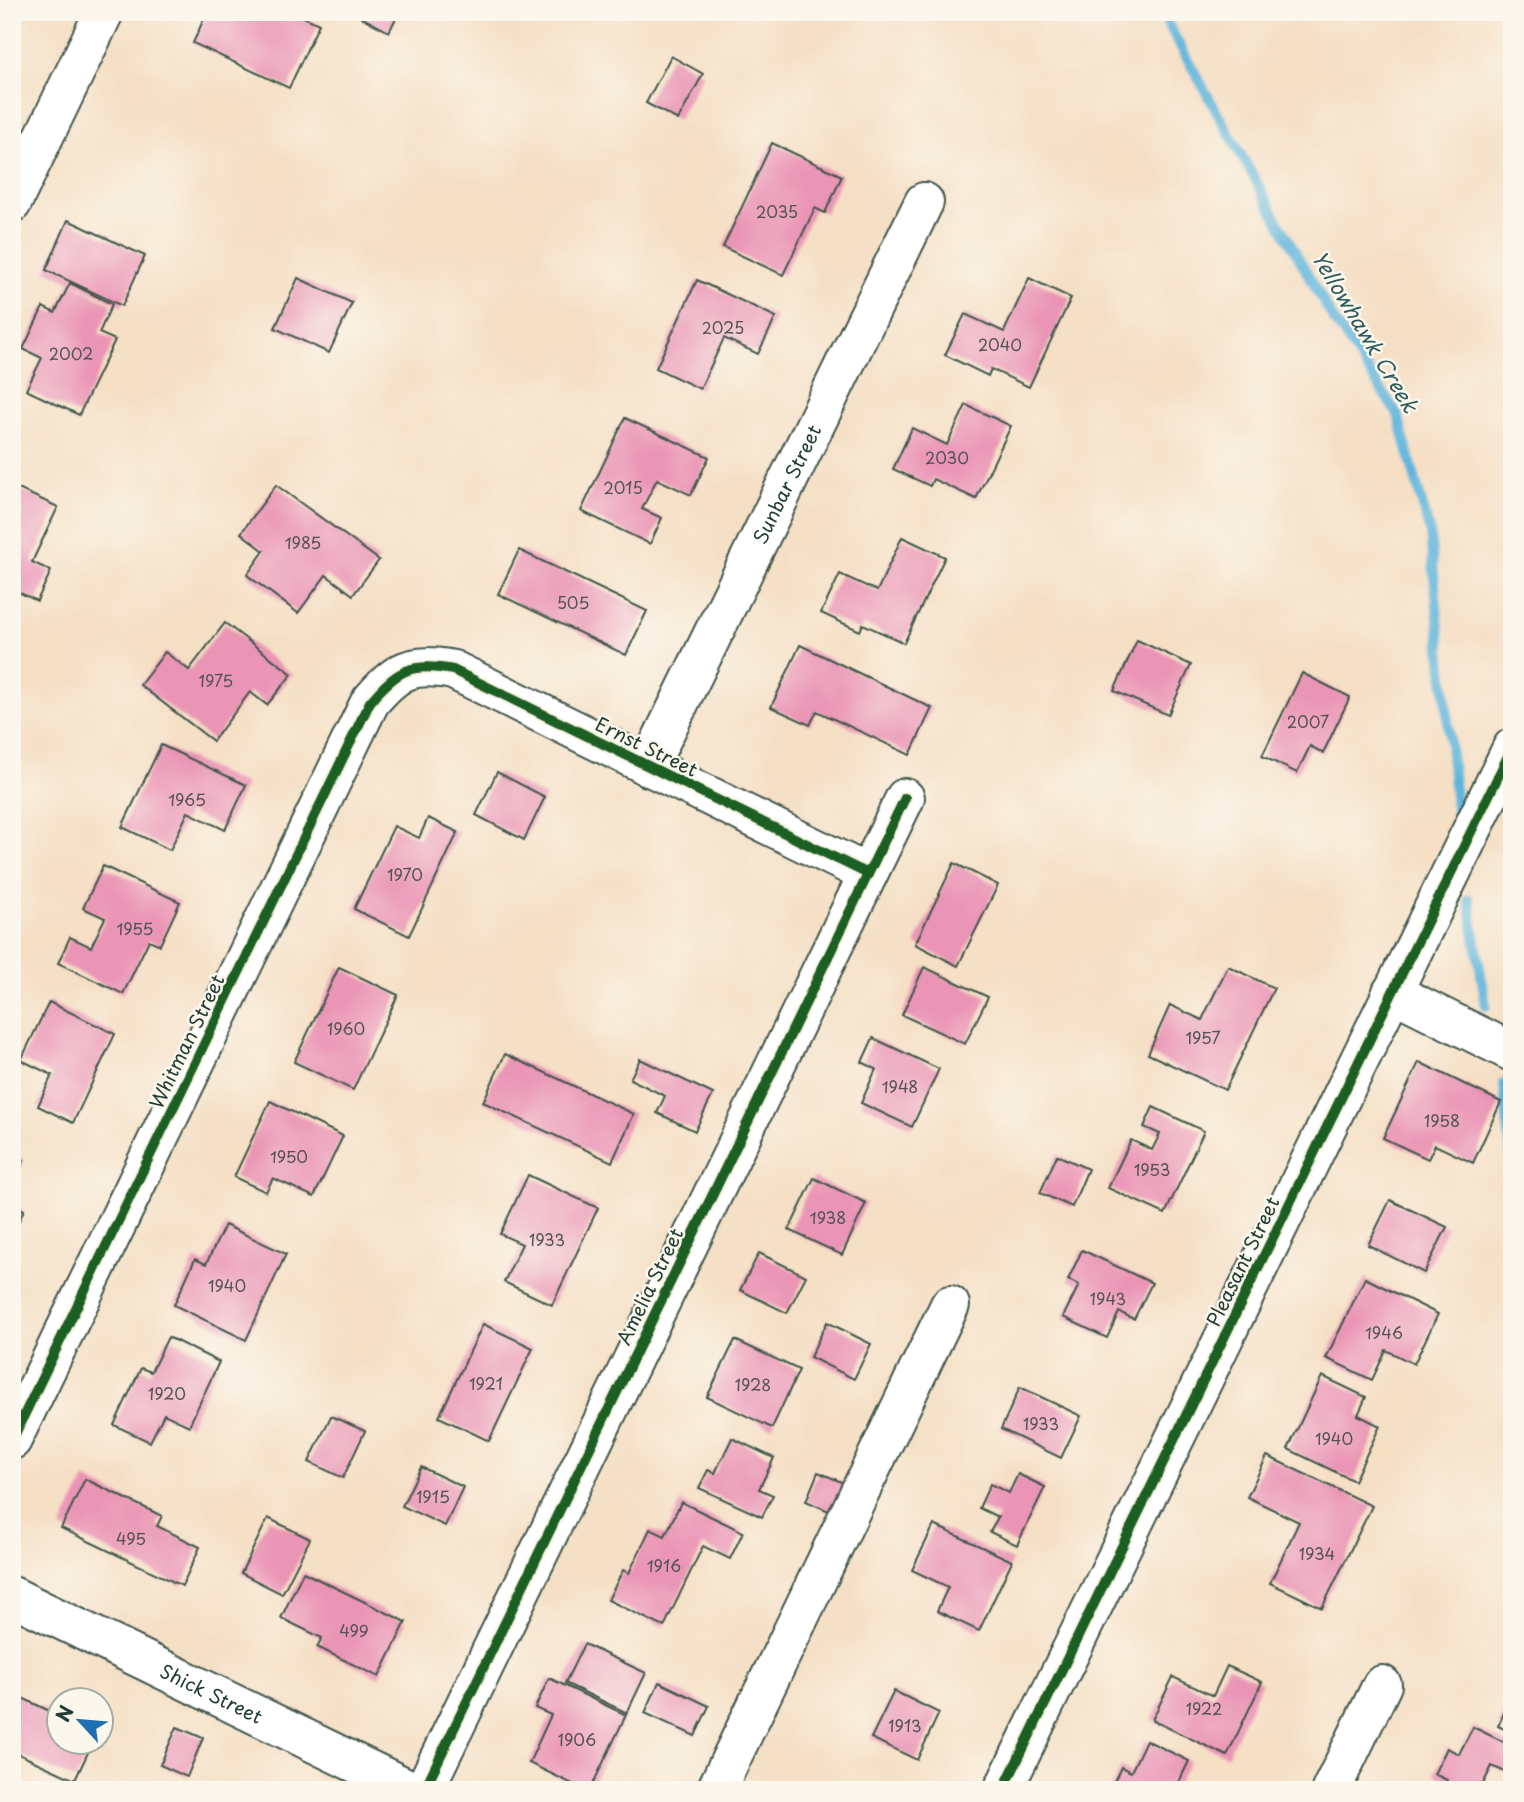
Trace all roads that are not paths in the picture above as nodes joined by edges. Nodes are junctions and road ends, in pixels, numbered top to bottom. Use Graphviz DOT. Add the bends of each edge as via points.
graph roads {
  1 [pos="104,12"];
  2 [pos="924,202"];
  3 [pos="12,203"];
  4 [pos="407,668"];
  5 [pos="1512,748"];
  6 [pos="648,767"];
  7 [pos="905,798"];
  8 [pos="868,874"];
  9 [pos="1392,992"];
  10 [pos="1512,1052"];
  11 [pos="950,1305"];
  12 [pos="12,1440"];
  13 [pos="12,1595"];
  14 [pos="1382,1685"];
  15 [pos="411,1790"];
  16 [pos="424,1790"];
  17 [pos="716,1790"];
  18 [pos="1003,1790"];
  19 [pos="1331,1790"];
  1 -- 3 [label="street"];
  2 -- 6 [label="street, Sunbar Street"];
  4 -- 6 [label="street, Ernst Street" via="453,670"];
  4 -- 12 [label="street, Whitman Street" via="370,702"];
  5 -- 9 [label="street, Pleasant Street"];
  6 -- 8 [label="street, Ernst Street"];
  7 -- 8 [label="street, Amelia Street"];
  8 -- 16 [label="street, Amelia Street"];
  9 -- 10 [label="street"];
  9 -- 18 [label="street, Pleasant Street"];
  11 -- 17 [label="street"];
  13 -- 15 [label="street, Shick Street"];
  14 -- 19 [label="street"];
}
